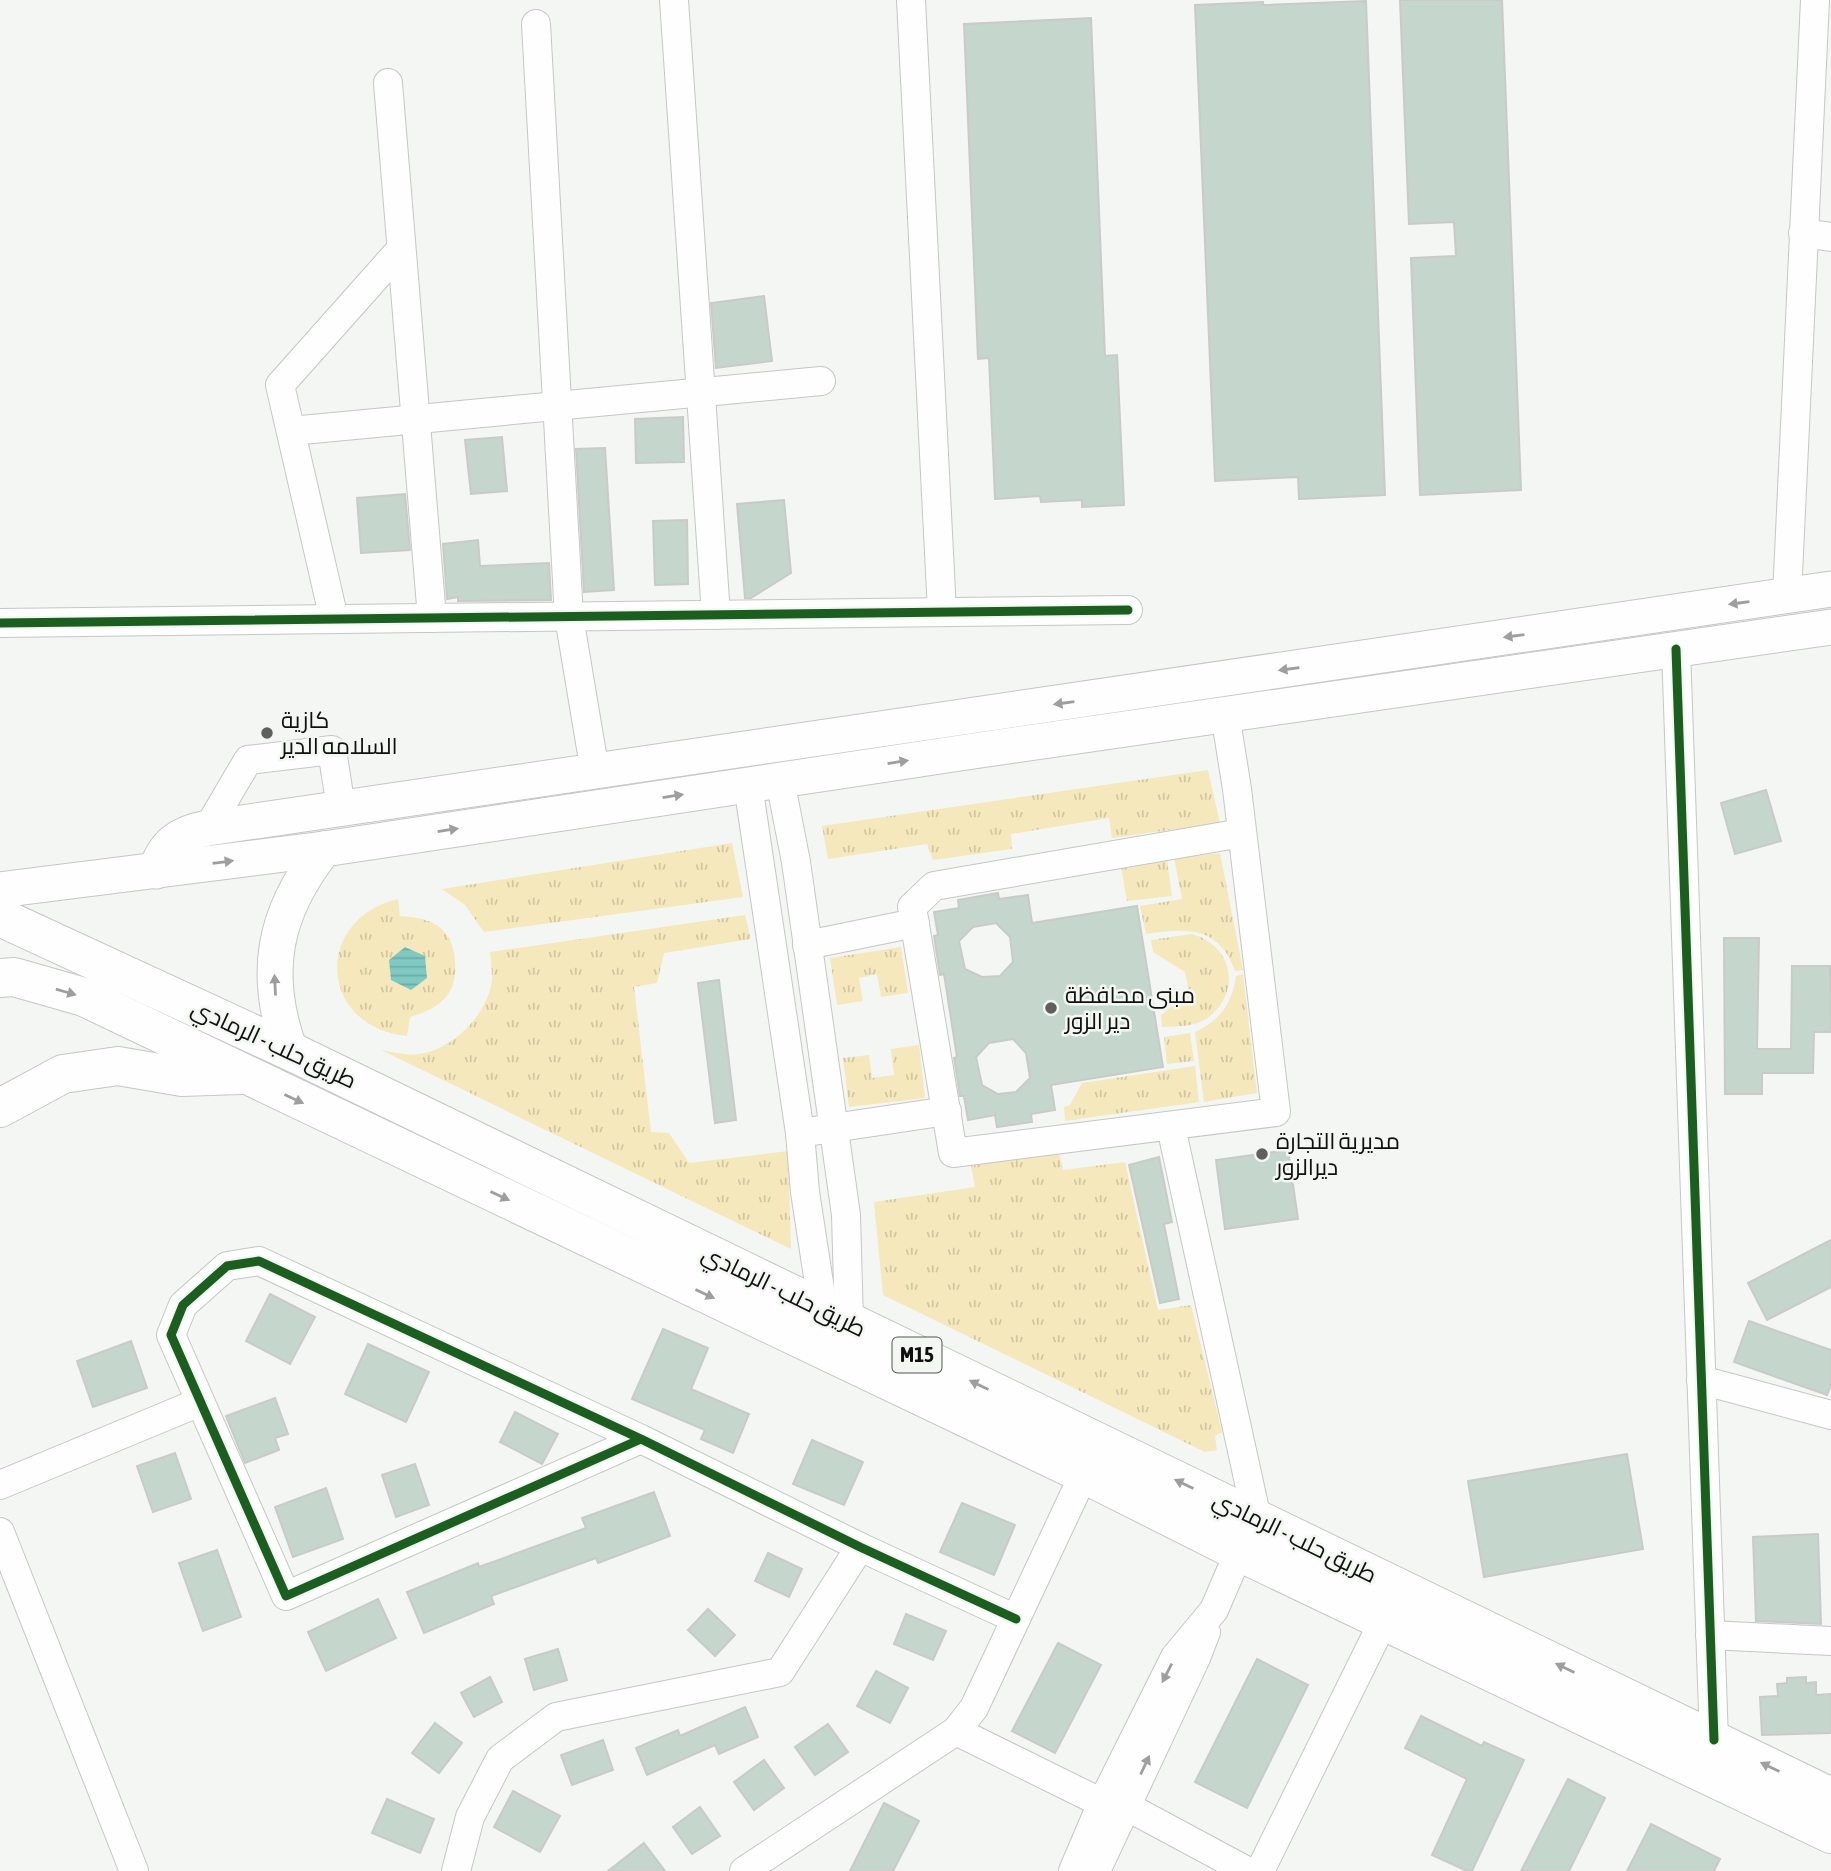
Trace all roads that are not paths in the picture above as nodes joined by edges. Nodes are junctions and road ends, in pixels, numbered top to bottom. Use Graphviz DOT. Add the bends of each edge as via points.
graph roads {
  1 [pos="674,0"];
  2 [pos="911,0"];
  3 [pos="1815,0"];
  4 [pos="536,24"];
  5 [pos="388,83"];
  6 [pos="1820,117"];
  7 [pos="1803,233"];
  8 [pos="1831,237"];
  9 [pos="401,249"];
  10 [pos="821,381"];
  11 [pos="701,393"];
  12 [pos="557,406"];
  13 [pos="415,419"];
  14 [pos="290,430"];
  15 [pos="1831,589"];
  16 [pos="1787,596"];
  17 [pos="1128,610"];
  18 [pos="942,612"];
  19 [pos="716,615"];
  20 [pos="569,617"];
  21 [pos="432,618"];
  22 [pos="334,619"];
  23 [pos="0,623"];
  24 [pos="1831,627"];
  25 [pos="1676,649"];
  26 [pos="1225,714"];
  27 [pos="595,772"];
  28 [pos="764,782"];
  29 [pos="341,808"];
  30 [pos="208,828"];
  31 [pos="1242,833"];
  32 [pos="324,849"];
  33 [pos="156,871"];
  34 [pos="0,890"];
  35 [pos="0,917"];
  36 [pos="915,923"];
  37 [pos="807,945"];
  38 [pos="0,978"];
  39 [pos="290,1051"];
  40 [pos="244,1075"];
  41 [pos="0,1108"];
  42 [pos="947,1111"];
  43 [pos="1171,1127"];
  44 [pos="834,1129"];
  45 [pos="800,1133"];
  46 [pos="836,1316"];
  47 [pos="1701,1380"];
  48 [pos="200,1402"];
  49 [pos="1831,1415"];
  50 [pos="641,1439"];
  51 [pos="1084,1474"];
  52 [pos="0,1485"];
  53 [pos="1256,1519"];
  54 [pos="0,1532"];
  55 [pos="859,1547"];
  56 [pos="1239,1552"];
  57 [pos="1016,1619"];
  58 [pos="1384,1620"];
  59 [pos="1710,1636"];
  60 [pos="1831,1641"];
  61 [pos="956,1731"];
  62 [pos="1714,1740"];
  63 [pos="1831,1797"];
  64 [pos="1114,1805"];
  65 [pos="1831,1834"];
  66 [pos="134,1871"];
  67 [pos="456,1871"];
  68 [pos="744,1871"];
  69 [pos="1073,1871"];
  70 [pos="1096,1871"];
  71 [pos="1247,1871"];
  72 [pos="1260,1871"];
  1 -- 11 [label="street"];
  2 -- 18 [label="street"];
  3 -- 6 [label="street"];
  4 -- 12 [label="street"];
  5 -- 9 [label="street"];
  6 -- 7 [label="street"];
  7 -- 8 [label="street"];
  7 -- 16 [label="street"];
  9 -- 13 [label="street"];
  9 -- 14 [label="street" via="280,385"];
  10 -- 11 [label="street"];
  11 -- 12 [label="street"];
  11 -- 19 [label="street"];
  12 -- 13 [label="street"];
  12 -- 20 [label="street"];
  13 -- 14 [label="street"];
  13 -- 21 [label="street"];
  14 -- 22 [label="street"];
  15 -- 16 [label="main road"];
  16 -- 27 [label="main road, one-way"];
  17 -- 18 [label="street"];
  18 -- 19 [label="street"];
  19 -- 20 [label="street"];
  20 -- 21 [label="street"];
  20 -- 27 [label="street"];
  21 -- 22 [label="street"];
  22 -- 23 [label="street"];
  24 -- 25 [label="main road"];
  25 -- 26 [label="main road"];
  25 -- 47 [label="street"];
  28 -- 26 [label="main road, one-way"];
  26 -- 31 [label="street"];
  27 -- 29 [label="main road"];
  32 -- 28 [label="main road, one-way"];
  28 -- 37 [label="street" via="796,862"];
  28 -- 45 [label="street"];
  29 -- 30 [label="main road"];
  29 -- 30 [label="street" via="332,750 247,760"];
  30 -- 33 [label="main road" via="176,838 159,858"];
  31 -- 36 [label="street" via="934,886 912,907"];
  31 -- 43 [label="street" via="1276,1112"];
  33 -- 32 [label="main road, one-way"];
  39 -- 32 [label="main road, one-way" via="275,999 276,945 293,893"];
  33 -- 34 [label="main road"];
  35 -- 39 [label="highway, طريق حلب - الرمادي / M15"];
  36 -- 37 [label="street"];
  36 -- 42 [label="street"];
  37 -- 44 [label="street"];
  38 -- 40 [label="highway, طريق حلب - الرمادي / M15, one-way" via="14,977 84,997"];
  39 -- 46 [label="highway, طريق حلب - الرمادي / M15"];
  40 -- 41 [label="highway" via="182,1077 118,1066 63,1074"];
  40 -- 51 [label="highway, طريق حلب - الرمادي / M15, one-way"];
  42 -- 43 [label="street" via="953,1153"];
  42 -- 44 [label="street"];
  43 -- 53 [label="street"];
  44 -- 45 [label="street"];
  44 -- 46 [label="street" via="846,1215"];
  45 -- 46 [label="street" via="806,1192"];
  53 -- 46 [label="highway, طريق حلب - الرمادي / M15, one-way"];
  47 -- 49 [label="street"];
  47 -- 59 [label="street"];
  48 -- 50 [label="street" via="286,1596"];
  48 -- 50 [label="street" via="171,1335 183,1305 227,1266 259,1261"];
  48 -- 52 [label="street"];
  50 -- 55 [label="street"];
  51 -- 56 [label="highway, طريق حلب - الرمادي / M15"];
  51 -- 57 [label="street"];
  62 -- 53 [label="highway, طريق حلب - الرمادي / M15, one-way"];
  54 -- 66 [label="street"];
  55 -- 57 [label="street"];
  55 -- 67 [label="street" via="780,1672 556,1717 500,1759 470,1816"];
  56 -- 58 [label="highway, طريق حلب - الرمادي / M15"];
  56 -- 64 [label="street" via="1214,1610 1175,1657"];
  57 -- 61 [label="street" via="974,1707"];
  58 -- 65 [label="highway, طريق حلب - الرمادي / M15"];
  58 -- 72 [label="street"];
  59 -- 60 [label="street"];
  59 -- 62 [label="street"];
  61 -- 64 [label="street"];
  61 -- 68 [label="street"];
  63 -- 62 [label="highway, طريق حلب - الرمادي / M15, one-way"];
  64 -- 69 [label="street"];
  64 -- 70 [label="street"];
  64 -- 71 [label="street"];
}
